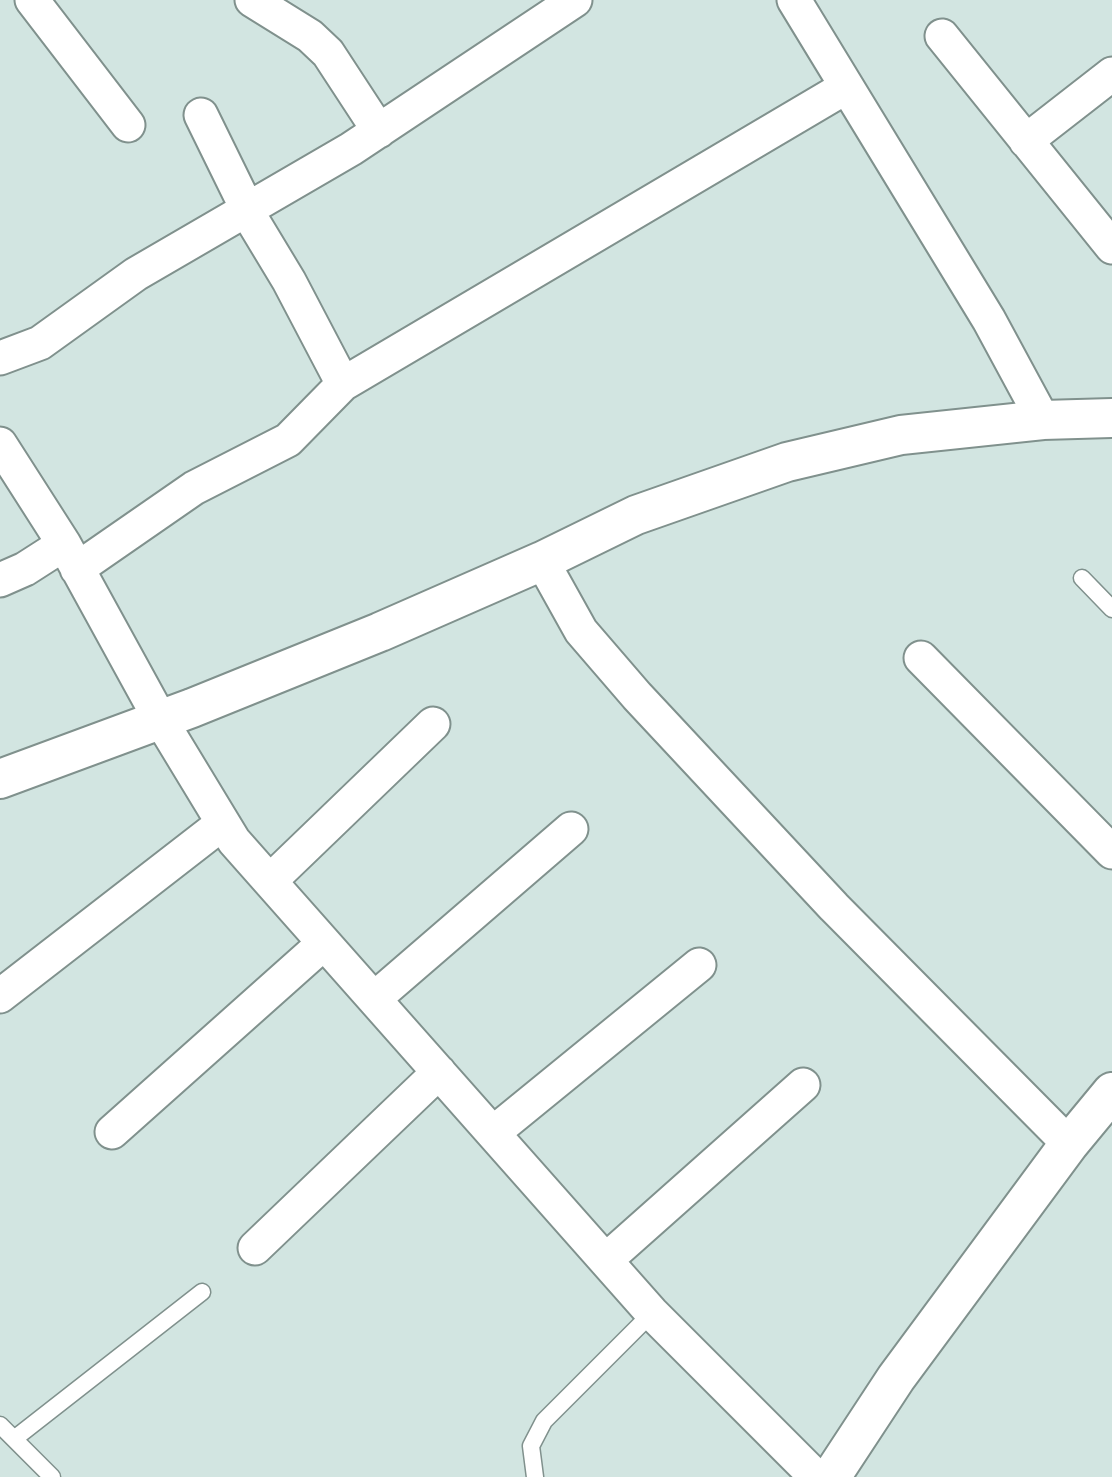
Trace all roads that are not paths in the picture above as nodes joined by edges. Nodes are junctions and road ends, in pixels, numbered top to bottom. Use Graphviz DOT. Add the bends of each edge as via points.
graph roads {
  1 [pos="32,0"];
  2 [pos="252,0"];
  3 [pos="575,0"];
  4 [pos="794,0"];
  5 [pos="942,36"];
  6 [pos="1112,74"];
  7 [pos="846,87"];
  8 [pos="201,115"];
  9 [pos="128,125"];
  10 [pos="379,131"];
  11 [pos="1026,141"];
  12 [pos="248,211"];
  13 [pos="1112,247"];
  14 [pos="0,358"];
  15 [pos="342,384"];
  16 [pos="1112,418"];
  17 [pos="1043,420"];
  18 [pos="0,444"];
  19 [pos="71,557"];
  20 [pos="542,561"];
  21 [pos="1082,578"];
  22 [pos="0,580"];
  23 [pos="1112,609"];
  24 [pos="921,658"];
  25 [pos="160,719"];
  26 [pos="433,724"];
  27 [pos="0,779"];
  28 [pos="223,823"];
  29 [pos="570,829"];
  30 [pos="1112,852"];
  31 [pos="270,881"];
  32 [pos="324,943"];
  33 [pos="699,965"];
  34 [pos="0,996"];
  35 [pos="374,999"];
  36 [pos="439,1072"];
  37 [pos="803,1085"];
  38 [pos="1112,1093"];
  39 [pos="112,1132"];
  40 [pos="493,1133"];
  41 [pos="1069,1144"];
  42 [pos="255,1248"];
  43 [pos="606,1260"];
  44 [pos="202,1292"];
  45 [pos="652,1313"];
  46 [pos="0,1425"];
  47 [pos="14,1439"];
  48 [pos="52,1477"];
  49 [pos="535,1477"];
  50 [pos="816,1477"];
  51 [pos="831,1477"];
  1 -- 9 [label="street"];
  2 -- 10 [label="street" via="310,36 328,53"];
  3 -- 10 [label="street"];
  4 -- 7 [label="street"];
  5 -- 11 [label="street"];
  6 -- 11 [label="street"];
  7 -- 15 [label="street"];
  7 -- 17 [label="street" via="989,320"];
  8 -- 12 [label="street"];
  10 -- 12 [label="street"];
  11 -- 13 [label="street"];
  12 -- 14 [label="street" via="136,274 40,343"];
  12 -- 15 [label="street"];
  15 -- 19 [label="street" via="288,440"];
  16 -- 17 [label="street"];
  17 -- 20 [label="street" via="901,435 787,462 636,515"];
  18 -- 19 [label="street"];
  19 -- 22 [label="street"];
  19 -- 25 [label="street"];
  20 -- 25 [label="street" via="380,632"];
  20 -- 41 [label="street" via="581,631 637,696 834,907"];
  21 -- 23 [label="lane"];
  24 -- 30 [label="street"];
  25 -- 27 [label="street"];
  25 -- 28 [label="street"];
  26 -- 31 [label="street"];
  28 -- 31 [label="street"];
  28 -- 34 [label="street"];
  29 -- 35 [label="street"];
  31 -- 32 [label="street"];
  32 -- 35 [label="street"];
  32 -- 39 [label="street"];
  33 -- 40 [label="street"];
  35 -- 36 [label="street"];
  36 -- 40 [label="street"];
  36 -- 42 [label="street"];
  37 -- 43 [label="street"];
  38 -- 41 [label="street"];
  40 -- 43 [label="street"];
  41 -- 51 [label="street" via="896,1378"];
  43 -- 45 [label="street"];
  44 -- 47 [label="lane"];
  45 -- 49 [label="lane" via="544,1421 531,1446"];
  45 -- 50 [label="street"];
  46 -- 47 [label="lane"];
  47 -- 48 [label="lane"];
}
